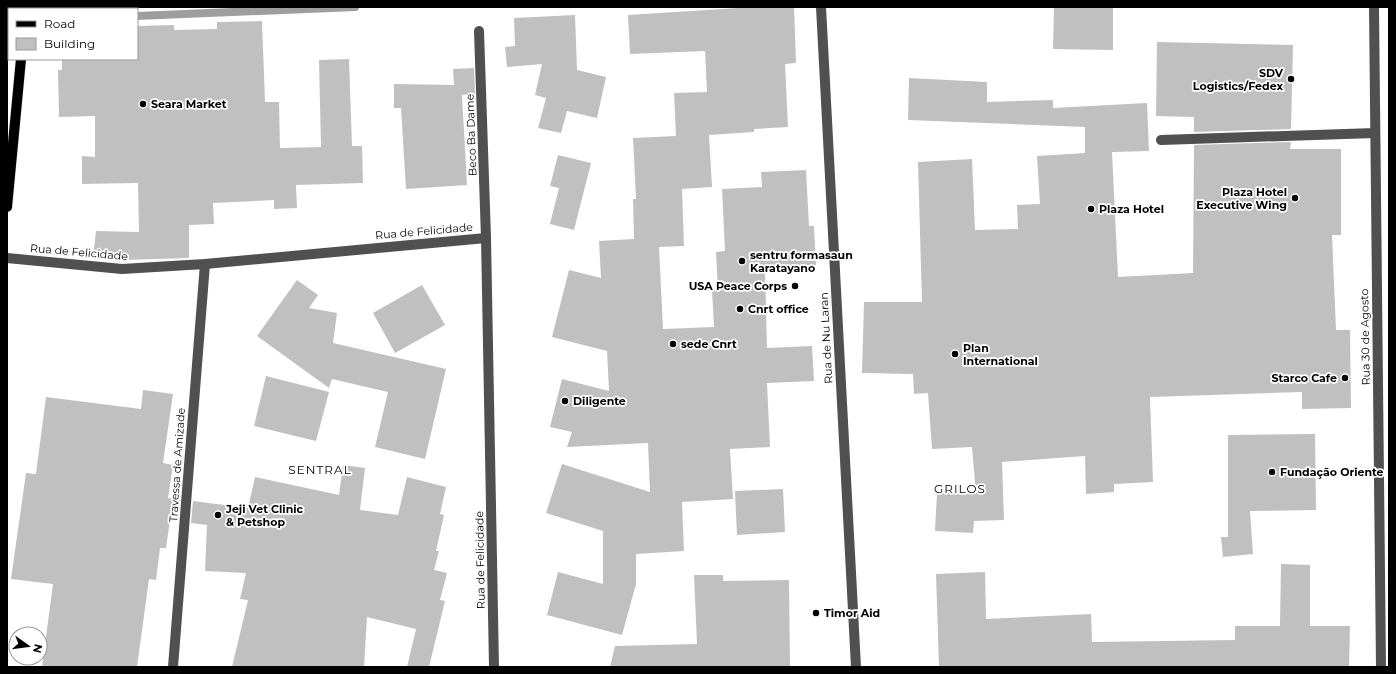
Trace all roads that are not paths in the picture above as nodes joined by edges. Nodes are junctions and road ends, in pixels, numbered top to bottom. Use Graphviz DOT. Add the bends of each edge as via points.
graph roads {
  1 [pos="821,7"];
  2 [pos="1374,7"];
  3 [pos="479,32"];
  4 [pos="21,60"];
  5 [pos="1375,133"];
  6 [pos="1161,140"];
  7 [pos="7,207"];
  8 [pos="486,238"];
  9 [pos="7,258"];
  10 [pos="205,264"];
  11 [pos="173,667"];
  12 [pos="494,667"];
  13 [pos="856,667"];
  14 [pos="1380,667"];
  1 -- 13 [label="street, Rua de Nu Laran"];
  2 -- 5 [label="street, Rua 30 de Agosto"];
  3 -- 8 [label="street, Beco Ba Dame"];
  4 -- 7 [label="main road"];
  5 -- 6 [label="street"];
  5 -- 14 [label="street, Rua 30 de Agosto"];
  8 -- 10 [label="street, Rua de Felicidade"];
  8 -- 12 [label="street, Rua de Felicidade"];
  9 -- 10 [label="street, Rua de Felicidade" via="122,269"];
  10 -- 11 [label="street, Travessa de Amizade"];
}
